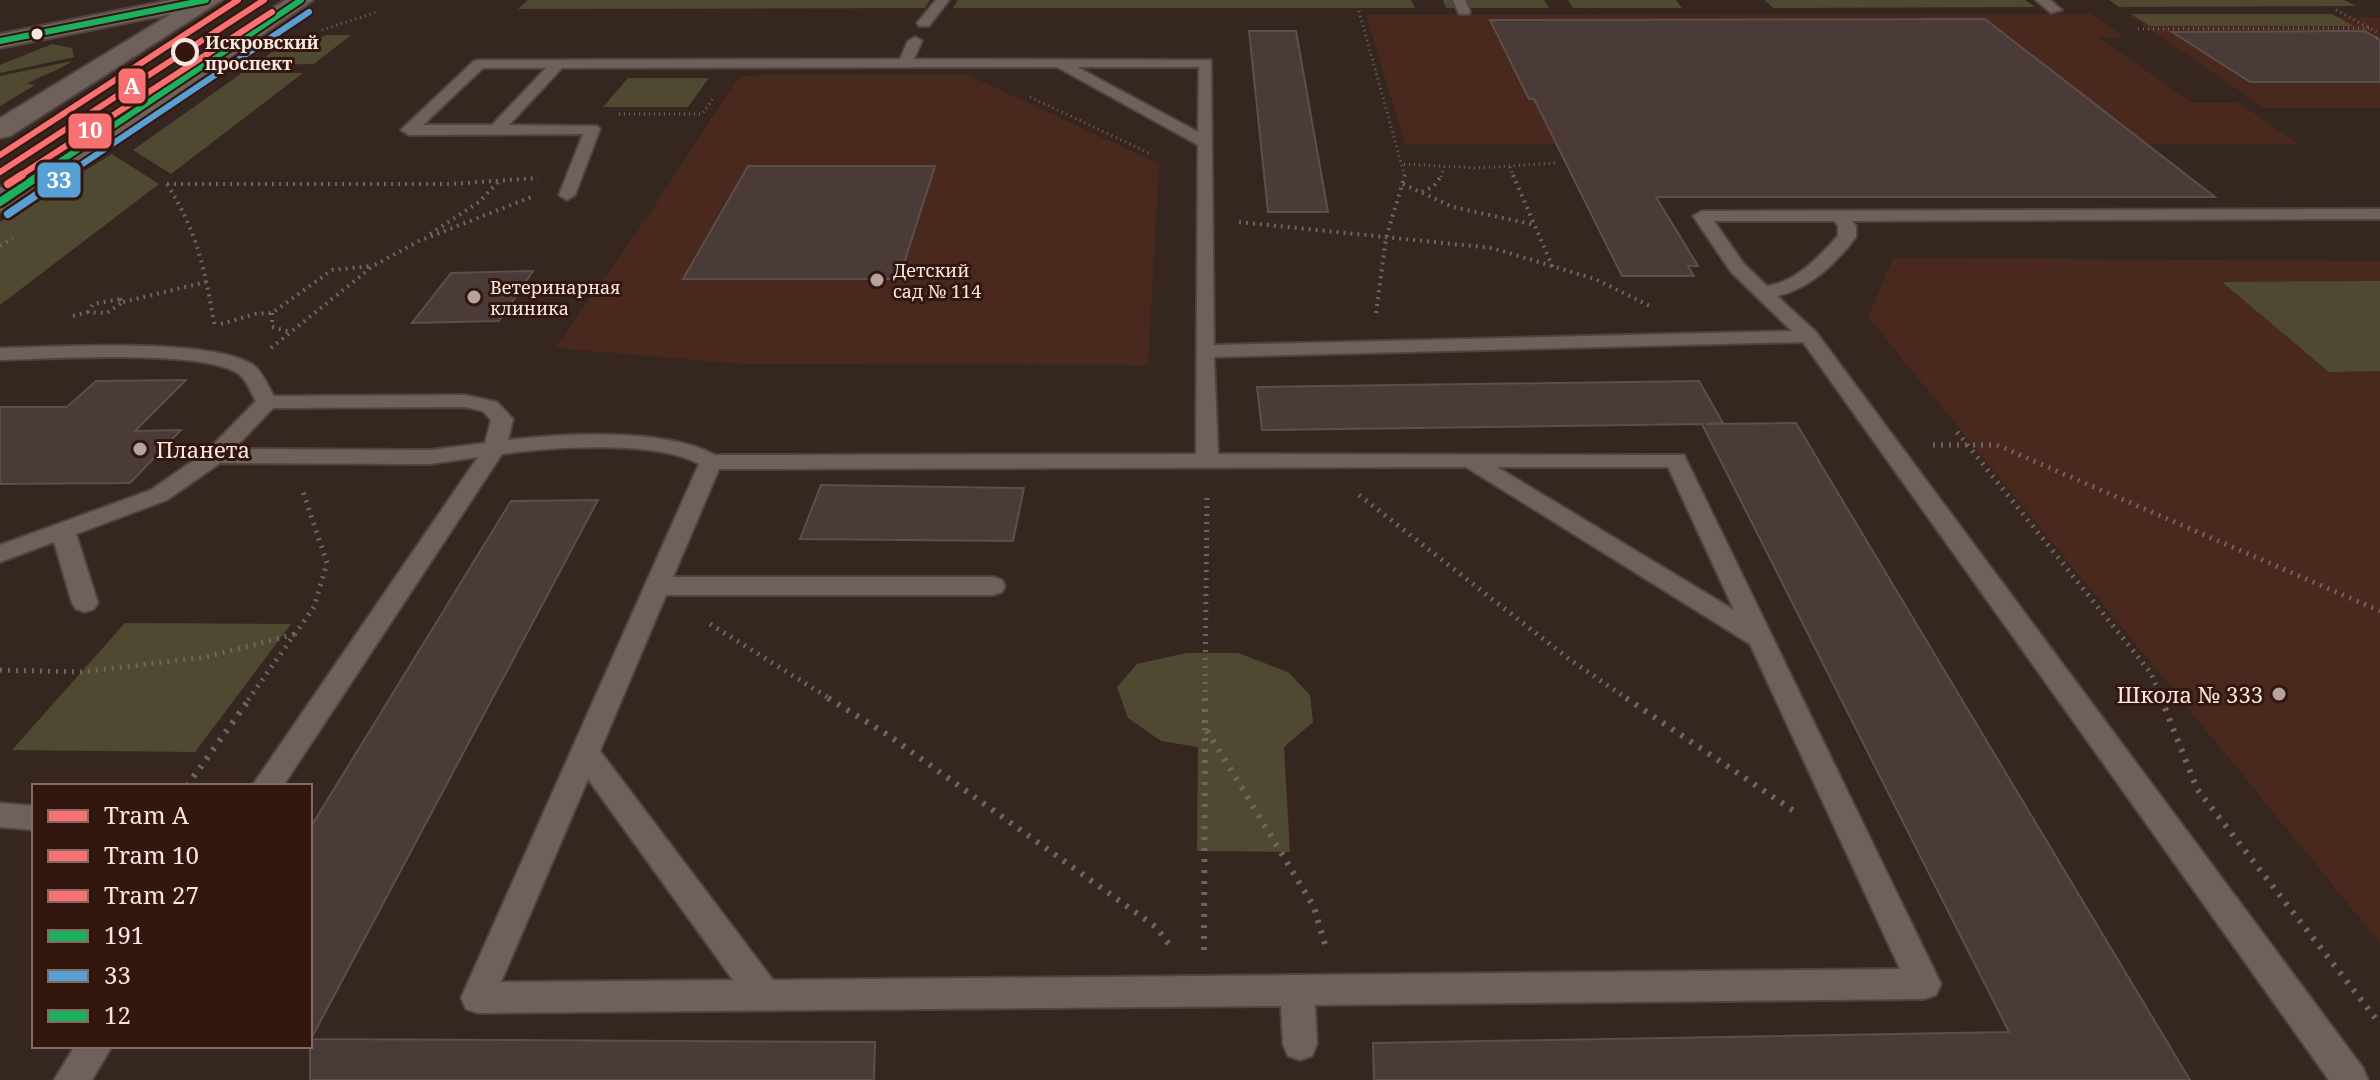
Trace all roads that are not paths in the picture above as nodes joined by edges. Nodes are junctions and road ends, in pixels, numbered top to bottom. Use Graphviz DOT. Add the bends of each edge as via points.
graph roads {
  1 [pos="157,0"];
  2 [pos="208,0"];
  3 [pos="301,0"];
  4 [pos="943,0"];
  5 [pos="2042,0"];
  6 [pos="2056,10"];
  7 [pos="924,23"];
  8 [pos="0,30"];
  9 [pos="0,41"];
  10 [pos="915,41"];
  11 [pos="558,64"];
  12 [pos="905,64"];
  13 [pos="1060,64"];
  14 [pos="0,130"];
  15 [pos="496,130"];
  16 [pos="1206,143"];
  17 [pos="571,184"];
  18 [pos="0,202"];
  19 [pos="2380,214"];
  20 [pos="1839,216"];
  21 [pos="1764,292"];
  22 [pos="1809,336"];
  23 [pos="1204,351"];
  24 [pos="0,354"];
  25 [pos="267,402"];
  26 [pos="495,448"];
  27 [pos="215,456"];
  28 [pos="1471,461"];
  29 [pos="711,462"];
  30 [pos="1207,462"];
  31 [pos="63,531"];
  32 [pos="0,554"];
  33 [pos="658,586"];
  34 [pos="993,586"];
  35 [pos="85,603"];
  36 [pos="1760,638"];
  37 [pos="585,753"];
  38 [pos="268,784"];
  39 [pos="0,815"];
  40 [pos="32,818"];
  41 [pos="1297,990"];
  42 [pos="764,995"];
  43 [pos="1300,1044"];
  44 [pos="94,1048"];
  45 [pos="72,1080"];
  46 [pos="2350,1080"];
  1 -- 8 [label="main road"];
  2 -- 9 [label="main road"];
  2 -- 14 [label="main road"];
  3 -- 18 [label="main road"];
  4 -- 7 [label="lane"];
  5 -- 6 [label="lane"];
  10 -- 12 [label="lane"];
  11 -- 12 [label="lane"];
  11 -- 15 [label="lane"];
  11 -- 15 [label="lane" via="479,64 409,130"];
  12 -- 13 [label="lane"];
  13 -- 16 [label="lane"];
  13 -- 16 [label="lane" via="1206,63"];
  15 -- 17 [label="lane" via="592,129"];
  16 -- 23 [label="lane"];
  19 -- 20 [label="lane"];
  20 -- 21 [label="lane" via="1847,237 1803,282"];
  20 -- 21 [label="lane" via="1702,216 1737,268"];
  21 -- 22 [label="lane"];
  22 -- 23 [label="lane"];
  22 -- 46 [label="lane"];
  23 -- 30 [label="lane"];
  24 -- 25 [label="lane" via="222,359 246,369"];
  25 -- 26 [label="lane" via="465,401 490,406 502,419"];
  25 -- 27 [label="lane"];
  26 -- 27 [label="lane" via="430,457"];
  26 -- 29 [label="lane" via="542,442 658,444 690,450"];
  26 -- 38 [label="lane"];
  27 -- 31 [label="lane" via="159,495"];
  28 -- 30 [label="lane"];
  28 -- 36 [label="lane"];
  28 -- 36 [label="lane" via="1676,460"];
  29 -- 30 [label="lane"];
  29 -- 33 [label="lane"];
  31 -- 32 [label="lane"];
  31 -- 35 [label="lane"];
  33 -- 34 [label="lane"];
  33 -- 37 [label="lane"];
  36 -- 41 [label="lane" via="1924,984"];
  37 -- 42 [label="lane"];
  37 -- 42 [label="lane" via="478,998"];
  39 -- 40 [label="lane"];
  41 -- 42 [label="lane"];
  41 -- 43 [label="lane"];
  44 -- 45 [label="lane"];
}
